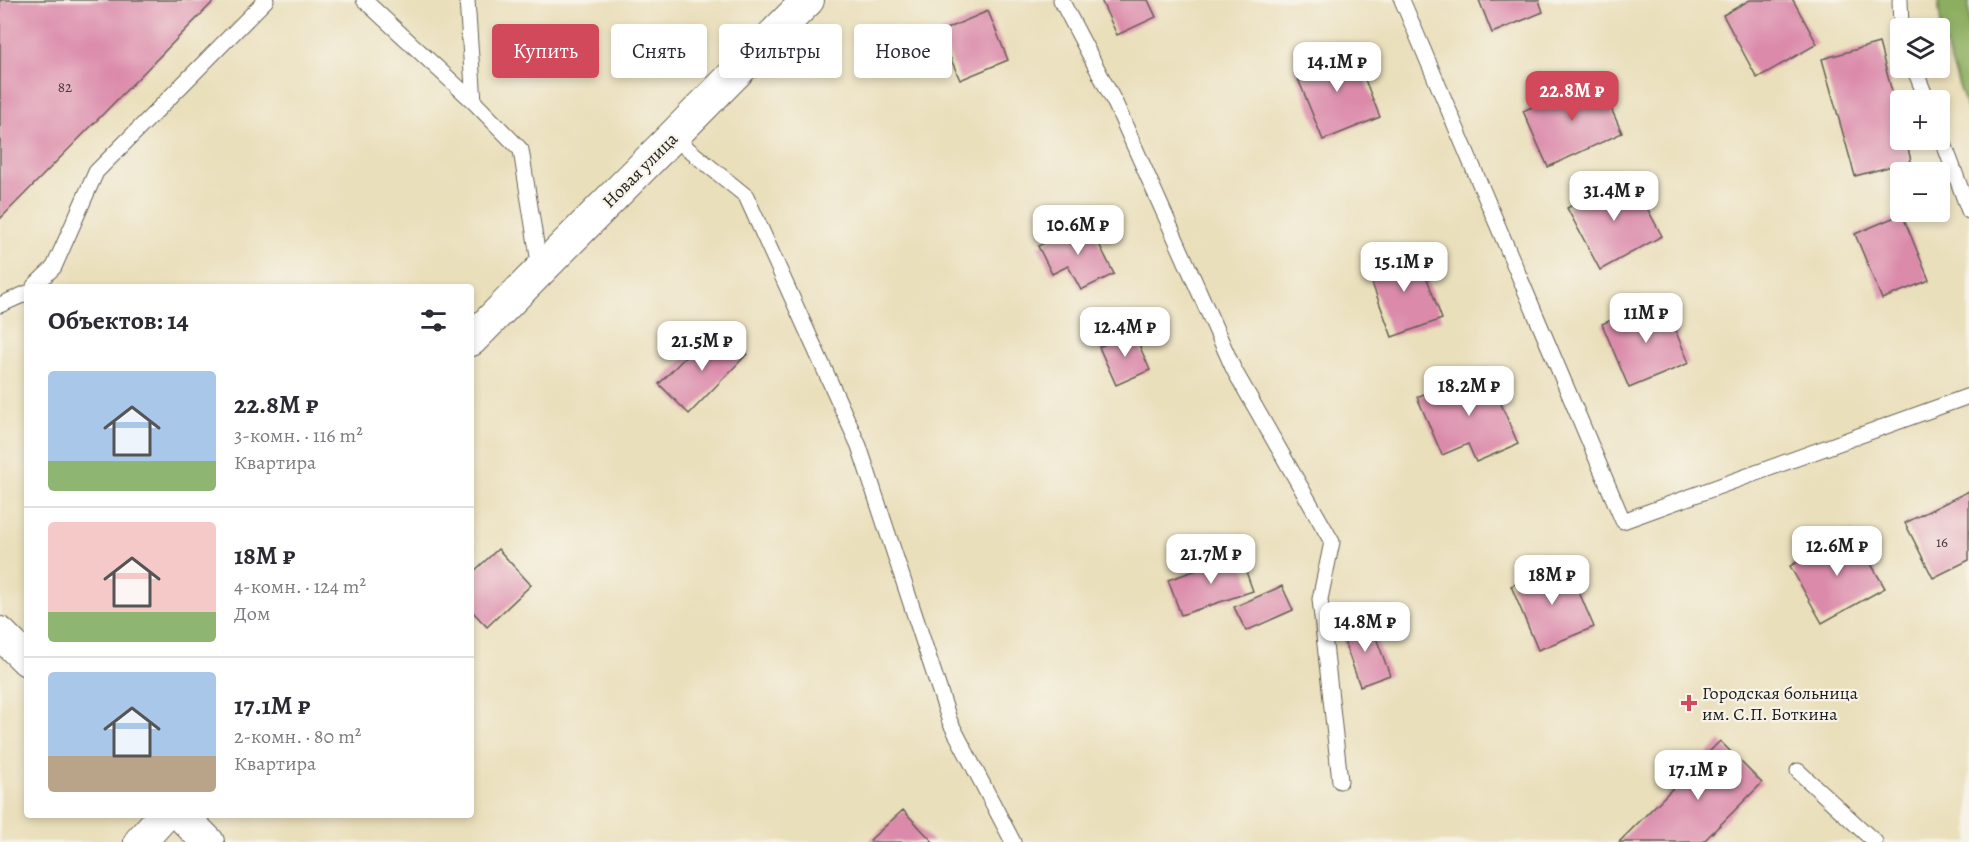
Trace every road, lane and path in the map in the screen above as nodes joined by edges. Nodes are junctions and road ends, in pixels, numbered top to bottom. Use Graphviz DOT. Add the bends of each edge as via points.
graph roads {
  1 [pos="266,0"];
  2 [pos="364,0"];
  3 [pos="467,0"];
  4 [pos="808,0"];
  5 [pos="1061,0"];
  6 [pos="1402,0"];
  7 [pos="1900,0"];
  8 [pos="1901,18"];
  9 [pos="474,102"];
  10 [pos="674,137"];
  11 [pos="1946,150"];
  12 [pos="1969,211"];
  13 [pos="540,269"];
  14 [pos="36,284"];
  15 [pos="24,296"];
  16 [pos="0,305"];
  17 [pos="474,337"];
  18 [pos="1969,396"];
  19 [pos="0,633"];
  20 [pos="24,657"];
  21 [pos="1798,771"];
  22 [pos="1340,781"];
  23 [pos="161,818"];
  24 [pos="184,818"];
  25 [pos="140,842"];
  26 [pos="208,842"];
  27 [pos="1013,842"];
  28 [pos="1875,842"];
  1 -- 14 [label="lane" via="96,172 54,267"];
  2 -- 9 [label="lane"];
  3 -- 9 [label="lane"];
  4 -- 10 [label="street, Новая улица"];
  5 -- 22 [label="lane" via="1116,105 1234,370 1332,542 1320,599"];
  6 -- 18 [label="lane" via="1623,521"];
  7 -- 8 [label="lane"];
  9 -- 13 [label="lane" via="521,150"];
  10 -- 13 [label="street, Новая улица"];
  10 -- 27 [label="lane" via="746,196 859,446 950,722"];
  11 -- 12 [label="lane"];
  13 -- 17 [label="street, Новая улица"];
  15 -- 16 [label="lane"];
  19 -- 20 [label="street"];
  21 -- 28 [label="lane"];
  23 -- 25 [label="street"];
  24 -- 26 [label="street"];
}
